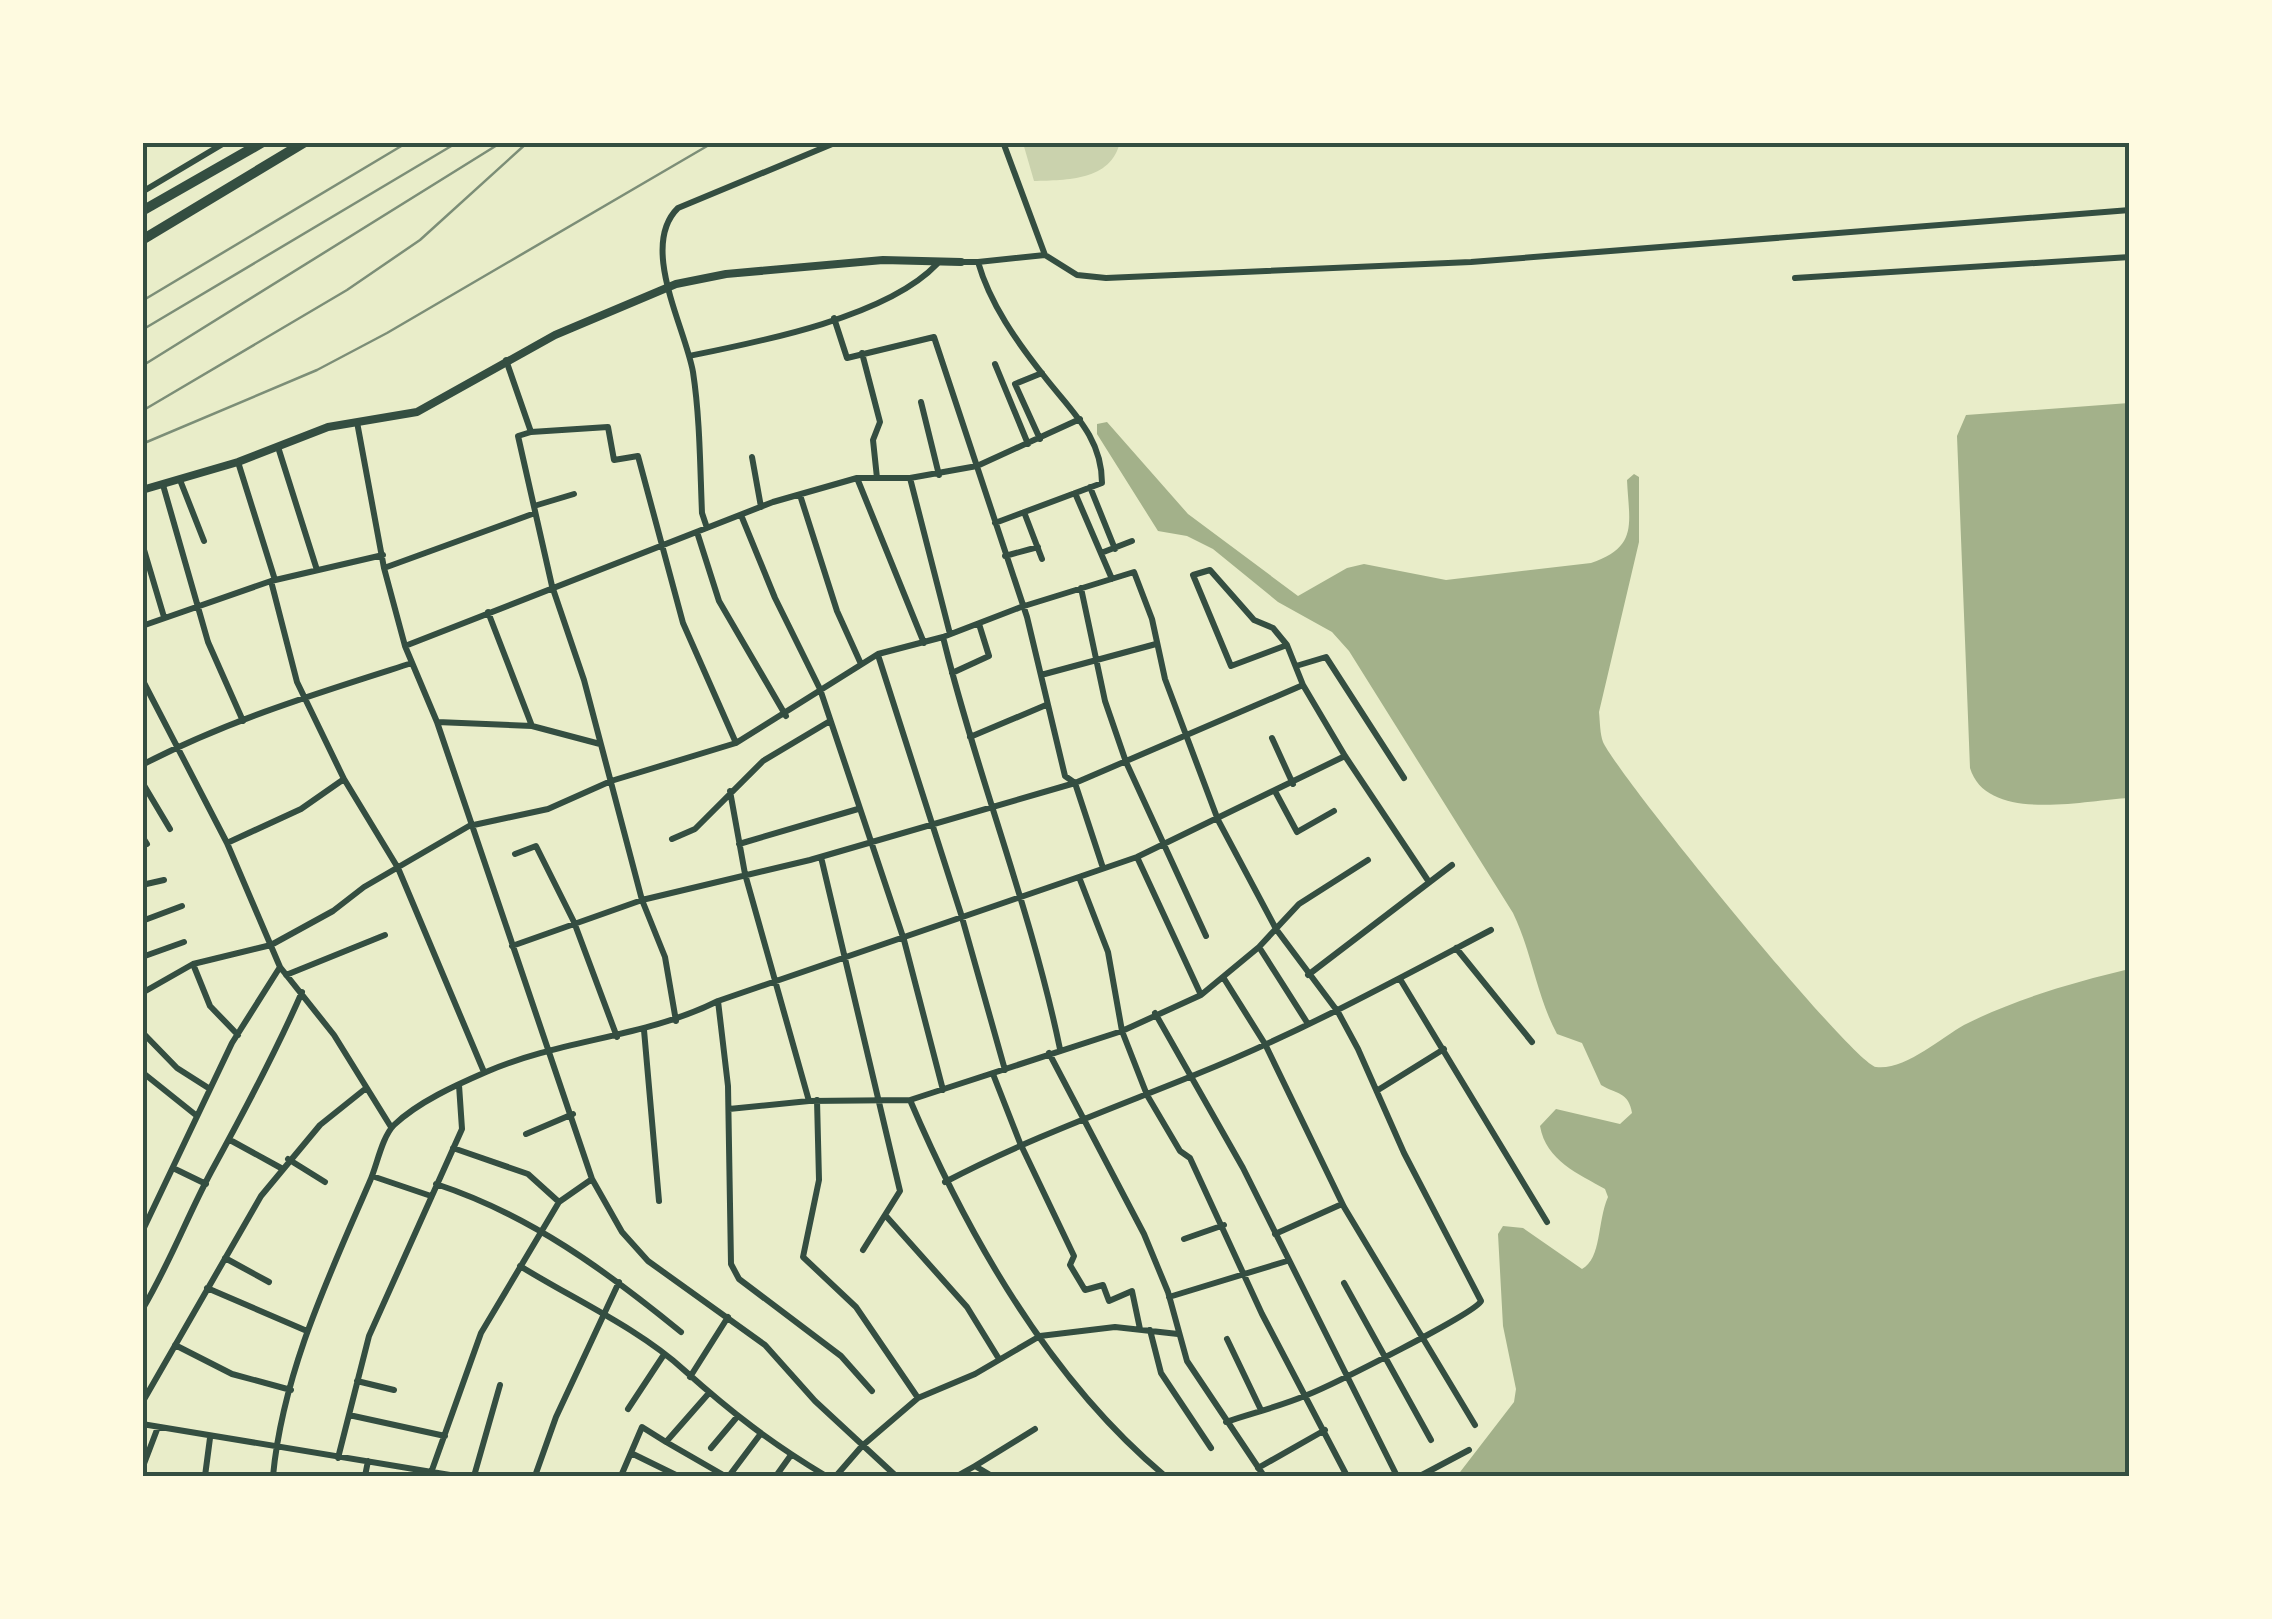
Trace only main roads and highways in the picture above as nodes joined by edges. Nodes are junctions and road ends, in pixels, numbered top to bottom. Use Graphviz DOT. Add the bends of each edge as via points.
graph roads {
  1 [pos="263,142"];
  2 [pos="305,142"];
  3 [pos="142,211"];
  4 [pos="142,240"];
  1 -- 3 [label="highway"];
  2 -- 4 [label="highway"];
}
